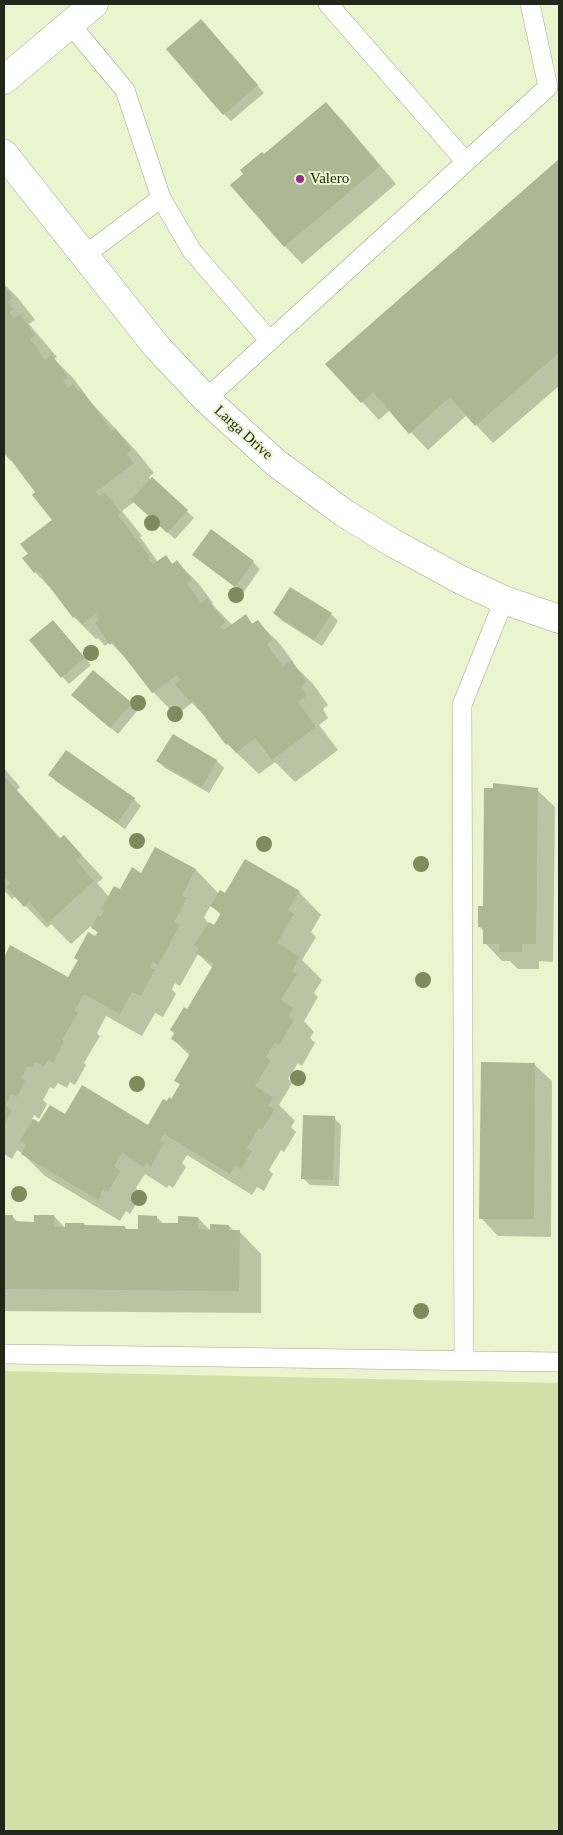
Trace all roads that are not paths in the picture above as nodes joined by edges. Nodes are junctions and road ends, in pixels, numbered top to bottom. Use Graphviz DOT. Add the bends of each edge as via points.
graph roads {
  1 [pos="94,4"];
  2 [pos="328,4"];
  3 [pos="530,4"];
  4 [pos="70,24"];
  5 [pos="4,80"];
  6 [pos="553,86"];
  7 [pos="4,154"];
  8 [pos="466,162"];
  9 [pos="161,198"];
  10 [pos="85,255"];
  11 [pos="270,341"];
  12 [pos="206,399"];
  13 [pos="504,600"];
  14 [pos="559,619"];
  15 [pos="4,1354"];
  16 [pos="464,1361"];
  17 [pos="559,1362"];
  1 -- 4 [label="street"];
  2 -- 8 [label="lane"];
  3 -- 6 [label="lane"];
  4 -- 5 [label="street"];
  4 -- 9 [label="lane" via="125,90"];
  6 -- 8 [label="lane"];
  7 -- 10 [label="street, Larga Drive"];
  8 -- 11 [label="lane"];
  9 -- 10 [label="lane"];
  9 -- 11 [label="lane" via="192,252"];
  10 -- 12 [label="street, Larga Drive" via="156,347"];
  11 -- 12 [label="lane"];
  12 -- 13 [label="street, Larga Drive" via="276,462 344,513 461,580"];
  13 -- 14 [label="street, Larga Drive"];
  13 -- 16 [label="lane" via="462,705"];
  15 -- 16 [label="lane"];
  16 -- 17 [label="lane"];
}
